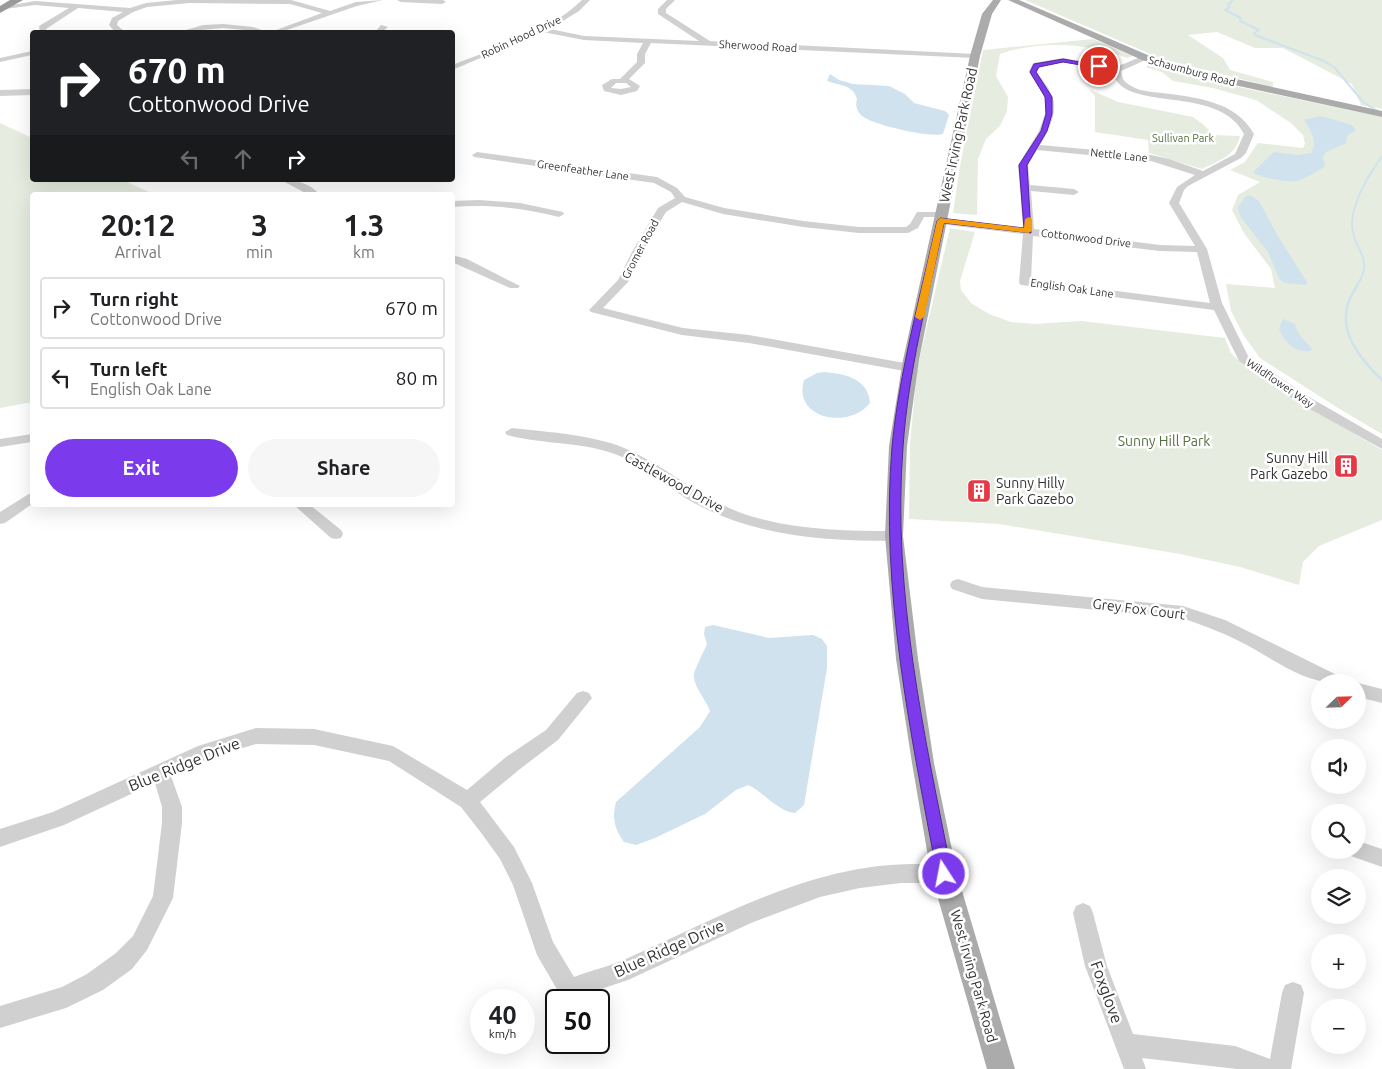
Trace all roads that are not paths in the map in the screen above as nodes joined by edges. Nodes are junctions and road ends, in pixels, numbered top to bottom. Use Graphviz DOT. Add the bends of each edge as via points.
graph roads {
  1 [pos="18,0"];
  2 [pos="26,0"];
  3 [pos="379,0"];
  4 [pos="401,0"];
  5 [pos="586,0"];
  6 [pos="671,0"];
  7 [pos="365,1"];
  8 [pos="1015,1"];
  9 [pos="442,2"];
  10 [pos="996,2"];
  11 [pos="35,3"];
  12 [pos="76,5"];
  13 [pos="3,8"];
  14 [pos="130,10"];
  15 [pos="330,13"];
  16 [pos="43,30"];
  17 [pos="117,30"];
  18 [pos="195,30"];
  19 [pos="255,30"];
  20 [pos="282,30"];
  21 [pos="542,30"];
  22 [pos="648,41"];
  23 [pos="708,43"];
  24 [pos="30,53"];
  25 [pos="975,56"];
  26 [pos="1146,58"];
  27 [pos="0,60"];
  28 [pos="455,67"];
  29 [pos="1117,70"];
  30 [pos="624,80"];
  31 [pos="30,92"];
  32 [pos="0,93"];
  33 [pos="1380,113"];
  34 [pos="1034,147"];
  35 [pos="477,155"];
  36 [pos="1202,174"];
  37 [pos="291,182"];
  38 [pos="1025,188"];
  39 [pos="312,192"];
  40 [pos="1074,192"];
  41 [pos="681,200"];
  42 [pos="455,204"];
  43 [pos="559,214"];
  44 [pos="941,217"];
  45 [pos="1028,231"];
  46 [pos="1202,249"];
  47 [pos="455,259"];
  48 [pos="514,286"];
  49 [pos="1218,307"];
  50 [pos="910,368"];
  51 [pos="512,432"];
  52 [pos="30,438"];
  53 [pos="0,443"];
  54 [pos="1382,445"];
  55 [pos="30,498"];
  56 [pos="303,507"];
  57 [pos="0,519"];
  58 [pos="336,534"];
  59 [pos="894,536"];
  60 [pos="958,586"];
  61 [pos="1318,674"];
  62 [pos="1366,692"];
  63 [pos="1382,696"];
  64 [pos="583,698"];
  65 [pos="160,771"];
  66 [pos="468,801"];
  67 [pos="0,838"];
  68 [pos="1366,853"];
  69 [pos="1382,858"];
  70 [pos="944,874"];
  71 [pos="1083,913"];
  72 [pos="1293,993"];
  73 [pos="0,1017"];
  74 [pos="1127,1045"];
  75 [pos="1001,1069"];
  76 [pos="1136,1069"];
  77 [pos="1267,1069"];
  78 [pos="1280,1069"];
  1 -- 13 [label="highway"];
  2 -- 11 [label="street"];
  3 -- 7 [label="street"];
  4 -- 9 [label="street"];
  5 -- 21 [label="street, Robin Hood Drive" via="576,10"];
  6 -- 23 [label="street" via="662,9 662,14"];
  7 -- 15 [label="street"];
  8 -- 10 [label="main road"];
  8 -- 26 [label="main road, Schaumburg Road"];
  10 -- 25 [label="main road, West Irving Park Road" via="987,14"];
  11 -- 12 [label="street"];
  11 -- 13 [label="street"];
  12 -- 14 [label="street"];
  12 -- 16 [label="street" via="48,23"];
  14 -- 15 [label="street" via="170,2 276,1 297,3"];
  14 -- 17 [label="street" via="114,20"];
  15 -- 20 [label="street"];
  18 -- 19 [label="street" via="218,26"];
  21 -- 22 [label="street, Sherwood Road" via="584,38"];
  21 -- 28 [label="street, Robin Hood Drive"];
  22 -- 23 [label="street, Sherwood Road"];
  22 -- 30 [label="street" via="641,54 641,63"];
  23 -- 25 [label="street, Sherwood Road"];
  24 -- 27 [label="street"];
  25 -- 44 [label="main road, West Irving Park Road"];
  26 -- 29 [label="street"];
  26 -- 33 [label="main road, Schaumburg Road" via="1225,80"];
  29 -- 34 [label="street, English Oak Lane" via="1063,60 1036,65 1033,72 1049,97 1049,114"];
  29 -- 36 [label="street, Wildflower Way" via="1120,82 1129,88 1211,104 1229,113 1245,127 1249,134 1241,153"];
  31 -- 32 [label="street"];
  34 -- 36 [label="street, Nettle Lane" via="1151,158"];
  34 -- 38 [label="street, English Oak Lane" via="1023,165"];
  35 -- 41 [label="street, Greenfeather Lane" via="657,180 674,190"];
  36 -- 46 [label="street, Wildflower Way" via="1180,189 1174,203"];
  37 -- 39 [label="street"];
  38 -- 40 [label="street"];
  38 -- 45 [label="street, English Oak Lane"];
  41 -- 44 [label="street" via="723,211 859,230 908,230 921,214"];
  41 -- 50 [label="street, Gromer Road" via="662,210 623,281 594,310 682,331 749,339"];
  42 -- 43 [label="street" via="501,203"];
  44 -- 45 [label="street, Cottonwood Drive"];
  44 -- 50 [label="main road, West Irving Park Road"];
  45 -- 46 [label="street, Cottonwood Drive" via="1160,248"];
  45 -- 49 [label="street, English Oak Lane" via="1025,283"];
  46 -- 49 [label="street, Wildflower Way"];
  47 -- 48 [label="street"];
  49 -- 54 [label="street, Wildflower Way" via="1243,358 1304,400"];
  50 -- 59 [label="main road, West Irving Park Road" via="898,446"];
  51 -- 59 [label="street, Castlewood Drive" via="585,441 625,453 699,499 743,519 837,536"];
  52 -- 53 [label="street"];
  55 -- 57 [label="street"];
  56 -- 58 [label="street"];
  59 -- 70 [label="main road, West Irving Park Road" via="907,659"];
  60 -- 61 [label="street, Grey Fox Court" via="982,593 1183,612 1247,636"];
  62 -- 63 [label="street"];
  64 -- 66 [label="street" via="552,735"];
  65 -- 66 [label="street, Blue Ridge Drive" via="204,752 256,736 314,737 393,754"];
  65 -- 67 [label="street, Blue Ridge Drive" via="57,819"];
  65 -- 73 [label="street" via="172,807 172,823 163,898 140,943 124,961 95,982 66,997"];
  66 -- 70 [label="street, Blue Ridge Drive" via="506,853 522,883 544,948 570,990 628,969 743,914 787,897 843,881 915,872"];
  68 -- 69 [label="street"];
  70 -- 75 [label="main road, West Irving Park Road"];
  71 -- 74 [label="street, Foxglove" via="1096,966"];
  72 -- 78 [label="street"];
  74 -- 76 [label="street, Foxglove"];
  74 -- 77 [label="street" via="1235,1057"];
}
